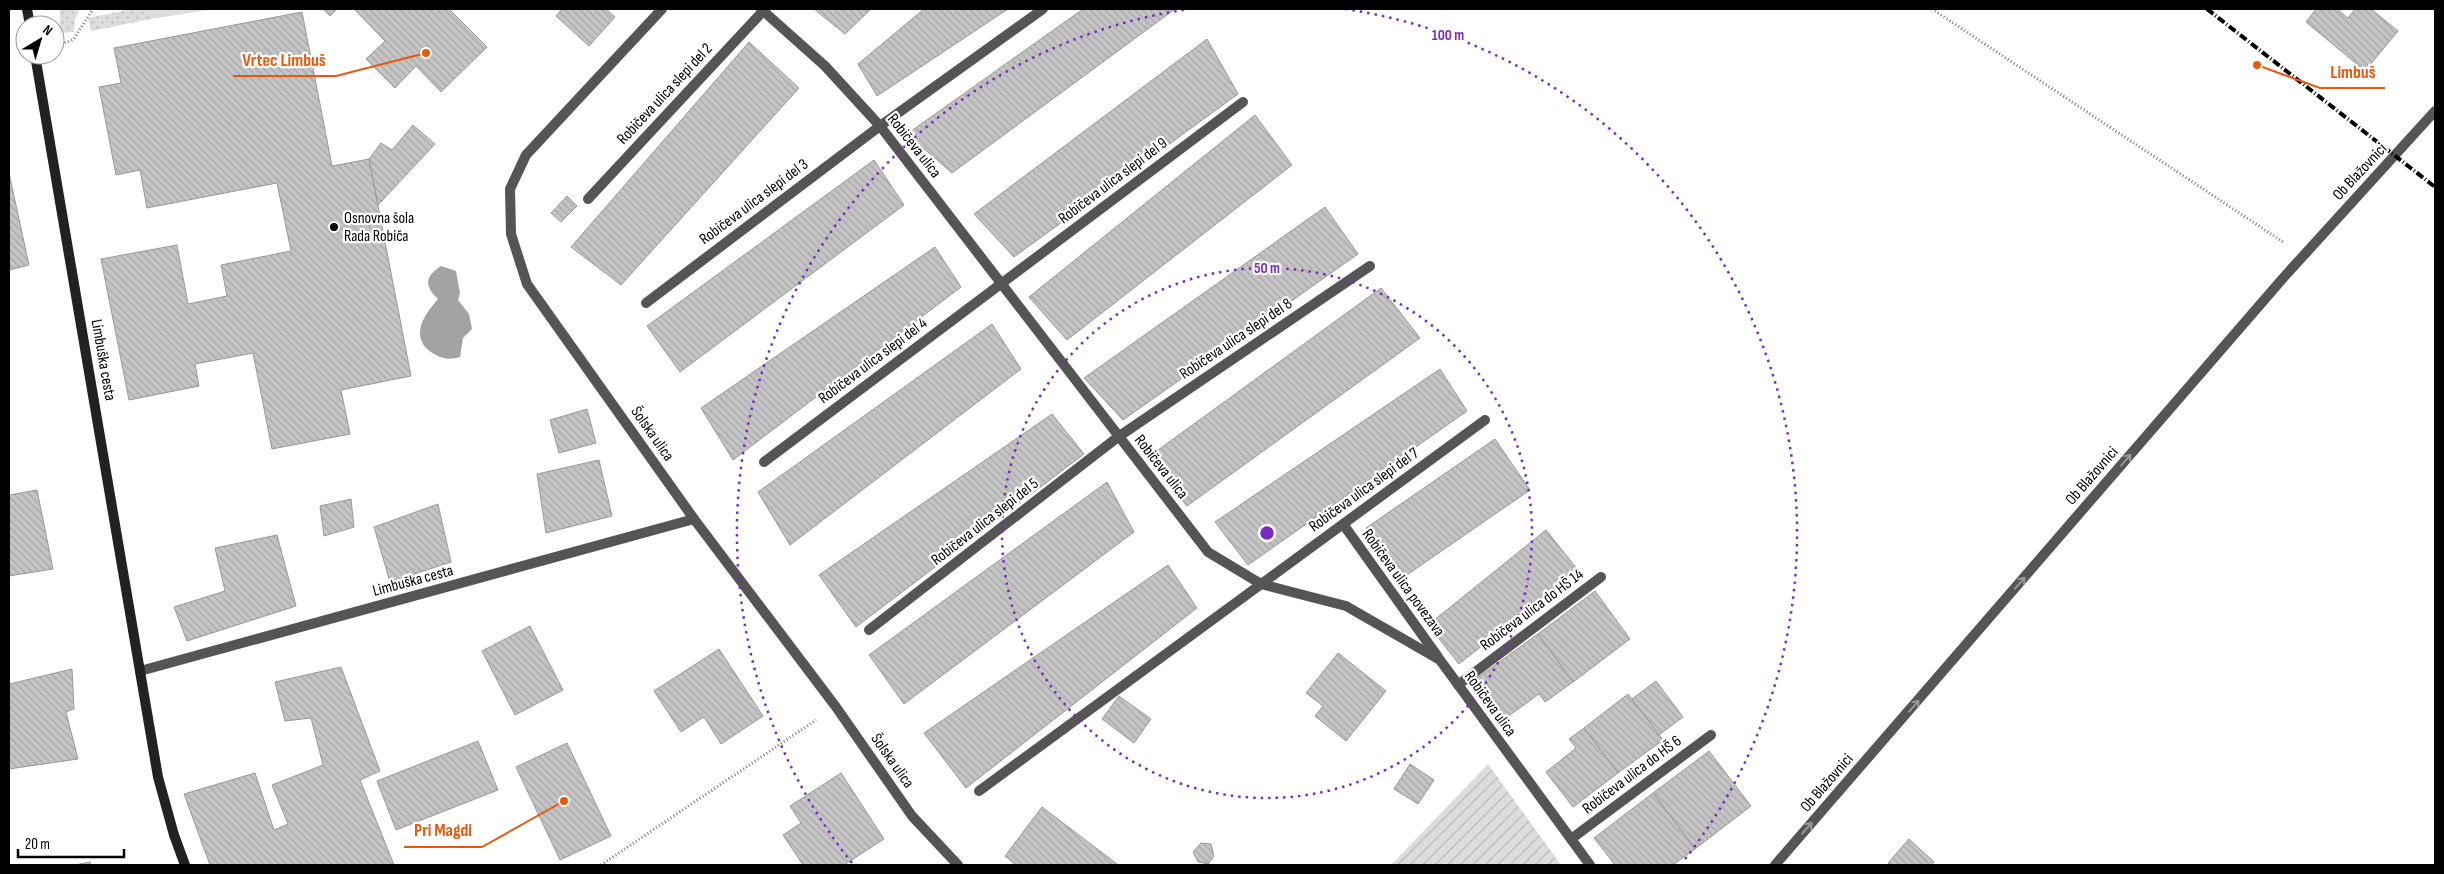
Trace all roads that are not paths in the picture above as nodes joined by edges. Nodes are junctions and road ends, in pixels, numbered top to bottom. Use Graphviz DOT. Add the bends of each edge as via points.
graph roads {
  1 [pos="662,9"];
  2 [pos="763,9"];
  3 [pos="1044,9"];
  4 [pos="37,65"];
  5 [pos="1243,102"];
  6 [pos="2435,111"];
  7 [pos="880,126"];
  8 [pos="588,199"];
  9 [pos="1370,266"];
  10 [pos="1001,284"];
  11 [pos="646,303"];
  12 [pos="1485,420"];
  13 [pos="1118,437"];
  14 [pos="764,462"];
  15 [pos="694,519"];
  16 [pos="1343,524"];
  17 [pos="1601,577"];
  18 [pos="1260,584"];
  19 [pos="869,630"];
  20 [pos="1440,660"];
  21 [pos="140,671"];
  22 [pos="1458,685"];
  23 [pos="1712,734"];
  24 [pos="979,791"];
  25 [pos="1571,839"];
  26 [pos="185,865"];
  27 [pos="958,865"];
  28 [pos="1590,865"];
  29 [pos="1775,865"];
  1 -- 15 [label="street, Šolska ulica" via="526,155 510,189 511,234 527,284"];
  2 -- 7 [label="street, Robičeva ulica" via="825,66"];
  2 -- 8 [label="street, Robičeva ulica slepi del 2"];
  3 -- 7 [label="street, Robičeva ulica slepi del 3"];
  4 -- 21 [label="main road, Limbuška cesta"];
  5 -- 10 [label="street, Robičeva ulica slepi del 9"];
  29 -- 6 [label="street, Ob Blažovnici, one-way" via="2303,256"];
  7 -- 10 [label="street, Robičeva ulica"];
  7 -- 11 [label="street, Robičeva ulica slepi del 3"];
  9 -- 13 [label="street, Robičeva ulica slepi del 8"];
  10 -- 13 [label="street, Robičeva ulica"];
  10 -- 14 [label="street, Robičeva ulica slepi del 4"];
  12 -- 16 [label="street, Robičeva ulica slepi del 7"];
  13 -- 18 [label="street, Robičeva ulica" via="1208,552"];
  13 -- 19 [label="street, Robičeva ulica slepi del 5"];
  15 -- 21 [label="street, Limbuška cesta"];
  15 -- 27 [label="street, Šolska ulica" via="836,707 912,816"];
  16 -- 18 [label="street, Robičeva ulica slepi del 7"];
  16 -- 20 [label="street, Robičeva ulica povezava"];
  17 -- 22 [label="street, Robičeva ulica do HŠ 14"];
  18 -- 20 [label="street, Robičeva ulica" via="1346,606"];
  18 -- 24 [label="street, Robičeva ulica slepi del 7"];
  20 -- 22 [label="street, Robičeva ulica"];
  21 -- 26 [label="main road, Limbuška cesta" via="158,777"];
  22 -- 25 [label="street, Robičeva ulica"];
  23 -- 25 [label="street, Robičeva ulica do HŠ 6"];
  25 -- 28 [label="street, Robičeva ulica"];
}
